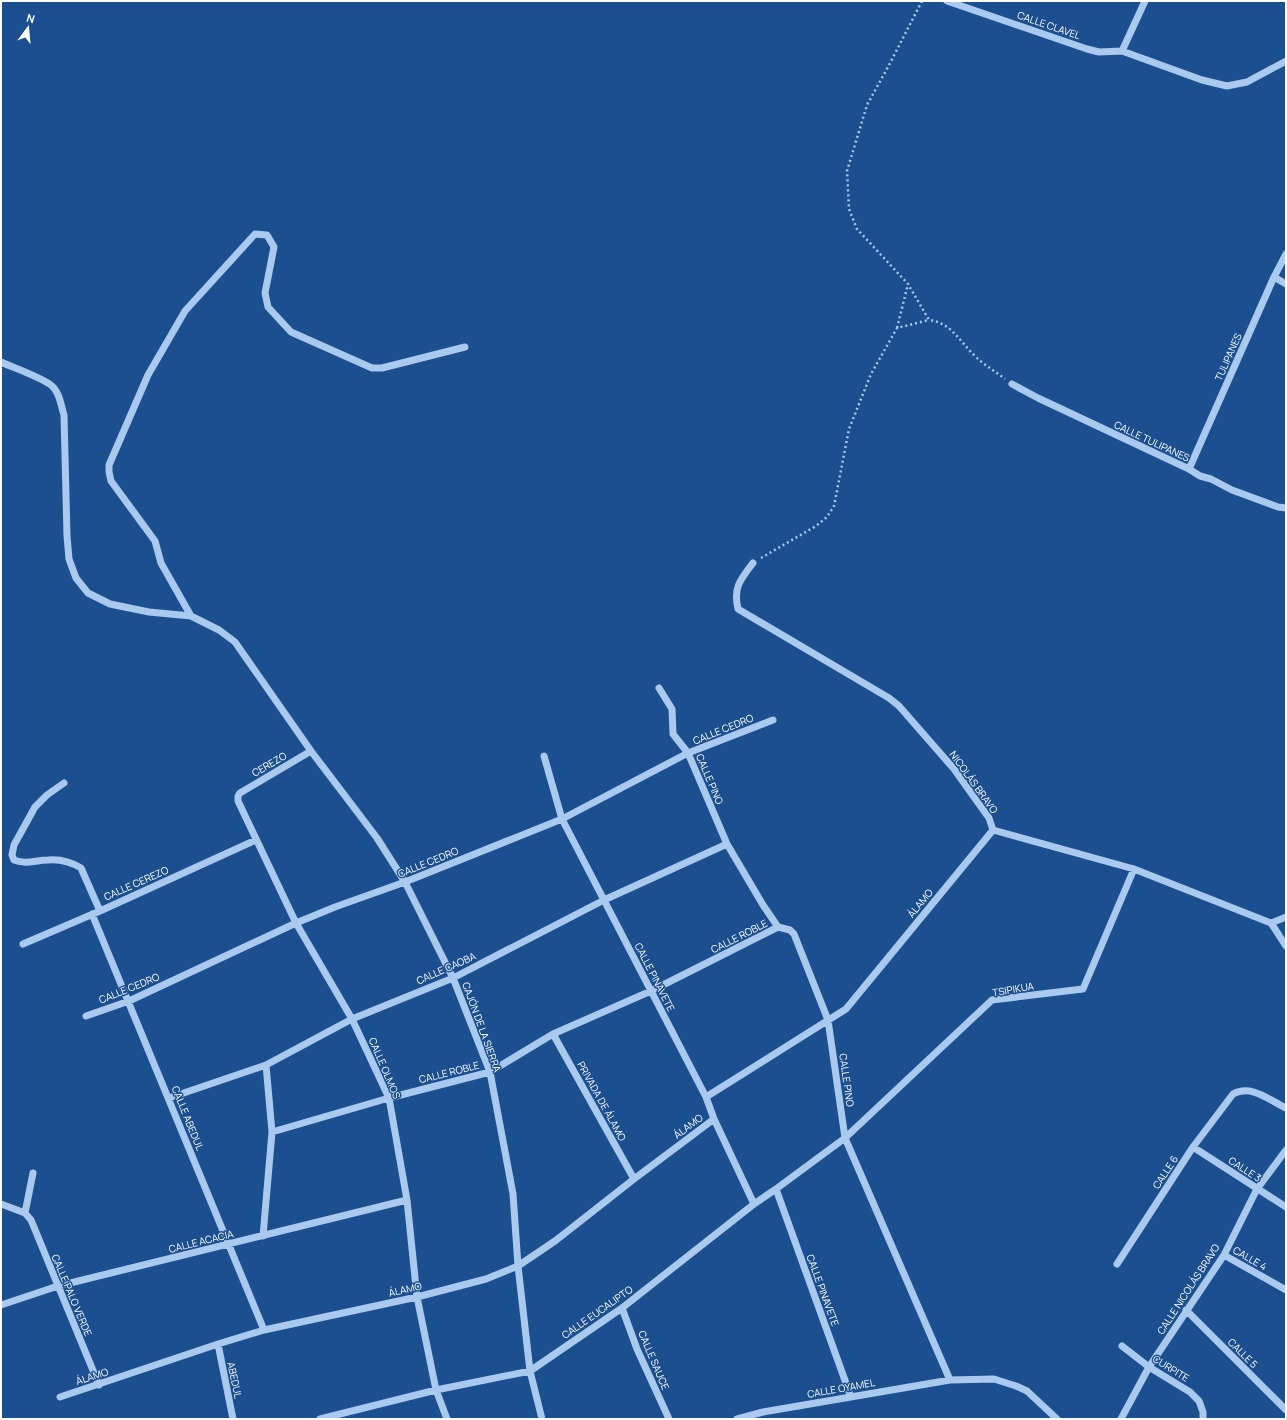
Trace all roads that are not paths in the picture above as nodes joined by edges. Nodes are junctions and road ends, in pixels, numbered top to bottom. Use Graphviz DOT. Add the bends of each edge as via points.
graph roads {
  1 [pos="947,1"];
  2 [pos="1145,1"];
  3 [pos="1122,51"];
  4 [pos="1286,61"];
  5 [pos="1286,254"];
  6 [pos="1274,277"];
  7 [pos="1286,284"];
  8 [pos="465,347"];
  9 [pos="1,362"];
  10 [pos="1012,384"];
  11 [pos="1189,469"];
  12 [pos="1286,508"];
  13 [pos="753,563"];
  14 [pos="190,616"];
  15 [pos="659,688"];
  16 [pos="773,720"];
  17 [pos="311,751"];
  18 [pos="688,753"];
  19 [pos="544,756"];
  20 [pos="64,783"];
  21 [pos="238,796"];
  22 [pos="562,819"];
  23 [pos="993,830"];
  24 [pos="256,840"];
  25 [pos="727,844"];
  26 [pos="1134,870"];
  27 [pos="405,882"];
  28 [pos="604,900"];
  29 [pos="100,911"];
  30 [pos="92,914"];
  31 [pos="1286,917"];
  32 [pos="1271,923"];
  33 [pos="296,924"];
  34 [pos="778,927"];
  35 [pos="23,944"];
  36 [pos="1286,946"];
  37 [pos="453,978"];
  38 [pos="651,991"];
  39 [pos="129,1001"];
  40 [pos="86,1016"];
  41 [pos="352,1019"];
  42 [pos="828,1020"];
  43 [pos="553,1034"];
  44 [pos="266,1065"];
  45 [pos="490,1072"];
  46 [pos="706,1097"];
  47 [pos="169,1098"];
  48 [pos="389,1098"];
  49 [pos="1286,1108"];
  50 [pos="714,1119"];
  51 [pos="272,1132"];
  52 [pos="845,1138"];
  53 [pos="1193,1147"];
  54 [pos="1286,1150"];
  55 [pos="33,1172"];
  56 [pos="634,1179"];
  57 [pos="1257,1189"];
  58 [pos="776,1190"];
  59 [pos="407,1200"];
  60 [pos="1,1204"];
  61 [pos="754,1204"];
  62 [pos="1286,1207"];
  63 [pos="25,1213"];
  64 [pos="263,1236"];
  65 [pos="229,1245"];
  66 [pos="1224,1255"];
  67 [pos="1117,1264"];
  68 [pos="518,1266"];
  69 [pos="58,1286"];
  70 [pos="1286,1290"];
  71 [pos="417,1297"];
  72 [pos="1,1305"];
  73 [pos="622,1308"];
  74 [pos="1186,1310"];
  75 [pos="264,1330"];
  76 [pos="218,1344"];
  77 [pos="1122,1346"];
  78 [pos="1149,1367"];
  79 [pos="530,1371"];
  80 [pos="950,1380"];
  81 [pos="99,1385"];
  82 [pos="436,1390"];
  83 [pos="60,1397"];
  84 [pos="851,1397"];
  85 [pos="1286,1410"];
  86 [pos="1203,1415"];
  87 [pos="234,1419"];
  88 [pos="320,1419"];
  89 [pos="447,1419"];
  90 [pos="542,1419"];
  91 [pos="669,1419"];
  92 [pos="737,1419"];
  93 [pos="1057,1419"];
  94 [pos="1121,1419"];
  1 -- 3 [label="street, CALLE CLAVEL" via="1099,52"];
  2 -- 3 [label="street"];
  3 -- 4 [label="street" via="1202,80 1227,86 1247,82"];
  5 -- 6 [label="street, TULIPANES"];
  6 -- 7 [label="street"];
  6 -- 11 [label="street, TULIPANES"];
  8 -- 14 [label="street" via="382,368 372,368 291,332 268,307 266,301 265,293 274,247 267,235 255,234 185,311 148,376 109,465 111,481 155,541 161,563"];
  9 -- 14 [label="street" via="46,382 59,396 64,415 69,559 76,578 88,593 110,604 149,612"];
  10 -- 11 [label="street, CALLE TULIPANES"];
  11 -- 12 [label="street, CALLE TULIPANES" via="1232,490"];
  13 -- 23 [label="street, NICOLÁS BRAVO" via="736,590 738,609 900,706 954,769 989,818"];
  14 -- 17 [label="street, CAJÓN DE LA SIERRA" via="219,630 234,642"];
  15 -- 18 [label="street, CALLE PINO" via="672,709 673,734"];
  16 -- 18 [label="street, CALLE CEDRO"];
  17 -- 21 [label="street, CEREZO"];
  17 -- 27 [label="street, CAJÓN DE LA SIERRA" via="377,838"];
  18 -- 22 [label="street, CALLE CEDRO"];
  18 -- 25 [label="street, CALLE PINO"];
  19 -- 22 [label="street, CALLE PINAVETE"];
  20 -- 29 [label="street" via="35,807 14,845 12,855 14,860 22,863 63,861 81,868"];
  21 -- 24 [label="street, CALLE OLMOS"];
  22 -- 27 [label="street, CALLE CEDRO"];
  22 -- 28 [label="street, CALLE PINAVETE"];
  23 -- 26 [label="street, NICOLÁS BRAVO"];
  23 -- 42 [label="street, ÁLAMO" via="846,1009"];
  24 -- 29 [label="street, CALLE CEREZO"];
  24 -- 33 [label="street, CALLE OLMOS"];
  25 -- 28 [label="street, CALLE CAOBA"];
  25 -- 34 [label="street, CALLE PINO"];
  26 -- 32 [label="street, NICOLÁS BRAVO"];
  26 -- 52 [label="street, TSIPIKUA" via="1082,989 992,1000"];
  27 -- 33 [label="street, CALLE CEDRO"];
  27 -- 37 [label="street, CAJÓN DE LA SIERRA"];
  28 -- 37 [label="street, CALLE CAOBA"];
  28 -- 38 [label="street, CALLE PINAVETE"];
  29 -- 30 [label="street, CALLE CEREZO"];
  30 -- 35 [label="street, CALLE CEREZO"];
  30 -- 39 [label="street, CALLE ABEDUL"];
  31 -- 32 [label="street"];
  32 -- 36 [label="street"];
  33 -- 39 [label="street, CALLE CEDRO"];
  33 -- 41 [label="street, CALLE OLMOS"];
  34 -- 38 [label="street, CALLE ROBLE"];
  34 -- 42 [label="street, CALLE PINO" via="790,930 794,934"];
  37 -- 41 [label="street, CALLE CAOBA"];
  37 -- 45 [label="street, CAJÓN DE LA SIERRA"];
  38 -- 43 [label="street, CALLE ROBLE"];
  38 -- 46 [label="street, CALLE PINAVETE"];
  39 -- 40 [label="street, CALLE CEDRO"];
  39 -- 47 [label="street, CALLE ABEDUL"];
  41 -- 44 [label="street, CALLE CAOBA"];
  41 -- 48 [label="street, CALLE OLMOS"];
  42 -- 46 [label="street, ÁLAMO"];
  42 -- 52 [label="street, CALLE PINO"];
  43 -- 45 [label="street, CALLE ROBLE"];
  43 -- 56 [label="street, PRIVADA DE ÁLAMO"];
  44 -- 47 [label="street, CALLE CAOBA"];
  44 -- 51 [label="street"];
  45 -- 48 [label="street, CALLE ROBLE"];
  45 -- 68 [label="street, CAJÓN DE LA SIERRA" via="514,1194"];
  46 -- 50 [label="street, CALLE PINAVETE"];
  47 -- 65 [label="street, CALLE ABEDUL"];
  48 -- 51 [label="street, CALLE ROBLE"];
  48 -- 59 [label="street, CALLE OLMOS"];
  49 -- 53 [label="street, CALLE 6" via="1252,1091 1240,1090 1233,1094"];
  50 -- 56 [label="street, ÁLAMO"];
  50 -- 61 [label="street, CALLE PINAVETE"];
  51 -- 64 [label="street"];
  52 -- 58 [label="street, CALLE EUCALIPTO"];
  52 -- 80 [label="street, CALLE PINO"];
  53 -- 57 [label="street, CALLE 3"];
  53 -- 67 [label="street, CALLE 6"];
  54 -- 57 [label="street, CALLE NICOLÁS BRAVO"];
  55 -- 63 [label="street"];
  56 -- 68 [label="street, ÁLAMO" via="556,1241"];
  57 -- 62 [label="street, CALLE 3"];
  57 -- 66 [label="street, CALLE NICOLÁS BRAVO"];
  58 -- 61 [label="street, CALLE EUCALIPTO"];
  58 -- 84 [label="street, CALLE PINAVETE"];
  59 -- 64 [label="street, CALLE ACACIA"];
  59 -- 71 [label="street, CALLE OLMOS"];
  60 -- 63 [label="street"];
  61 -- 73 [label="street, CALLE EUCALIPTO"];
  63 -- 69 [label="street, CALLE PALO VERDE" via="31,1220"];
  64 -- 65 [label="street, CALLE ACACIA"];
  65 -- 69 [label="street, CALLE ACACIA"];
  65 -- 75 [label="street, CALLE ABEDUL"];
  66 -- 70 [label="street, CALLE 4"];
  66 -- 74 [label="street, CALLE NICOLÁS BRAVO"];
  68 -- 71 [label="street, ÁLAMO" via="486,1280"];
  68 -- 79 [label="street, CAJÓN DE LA SIERRA"];
  69 -- 72 [label="street, CALLE ACACIA"];
  69 -- 81 [label="street, CALLE PALO VERDE"];
  71 -- 75 [label="street, ÁLAMO"];
  71 -- 82 [label="street, CALLE OLMOS"];
  73 -- 79 [label="street, CALLE EUCALIPTO"];
  73 -- 91 [label="street, CALLE SAUCE" via="637,1349"];
  74 -- 78 [label="street, CALLE NICOLÁS BRAVO"];
  74 -- 85 [label="street, CALLE 5"];
  75 -- 76 [label="street, ÁLAMO"];
  76 -- 81 [label="street, ÁLAMO"];
  76 -- 87 [label="street, ABEDUL"];
  77 -- 78 [label="street, CURPITE"];
  78 -- 86 [label="street, CURPITE" via="1190,1392 1198,1401"];
  78 -- 94 [label="street, CALLE NICOLÁS BRAVO"];
  79 -- 82 [label="street, CALLE EUCALIPTO"];
  79 -- 90 [label="street, CAJÓN DE LA SIERRA"];
  80 -- 84 [label="street, CALLE OYAMEL"];
  80 -- 93 [label="street" via="994,1379 1016,1386 1027,1391"];
  81 -- 83 [label="street, ÁLAMO"];
  82 -- 88 [label="street, CALLE EUCALIPTO"];
  82 -- 89 [label="street, CALLE OLMOS"];
  84 -- 92 [label="street, CALLE OYAMEL"];
}
